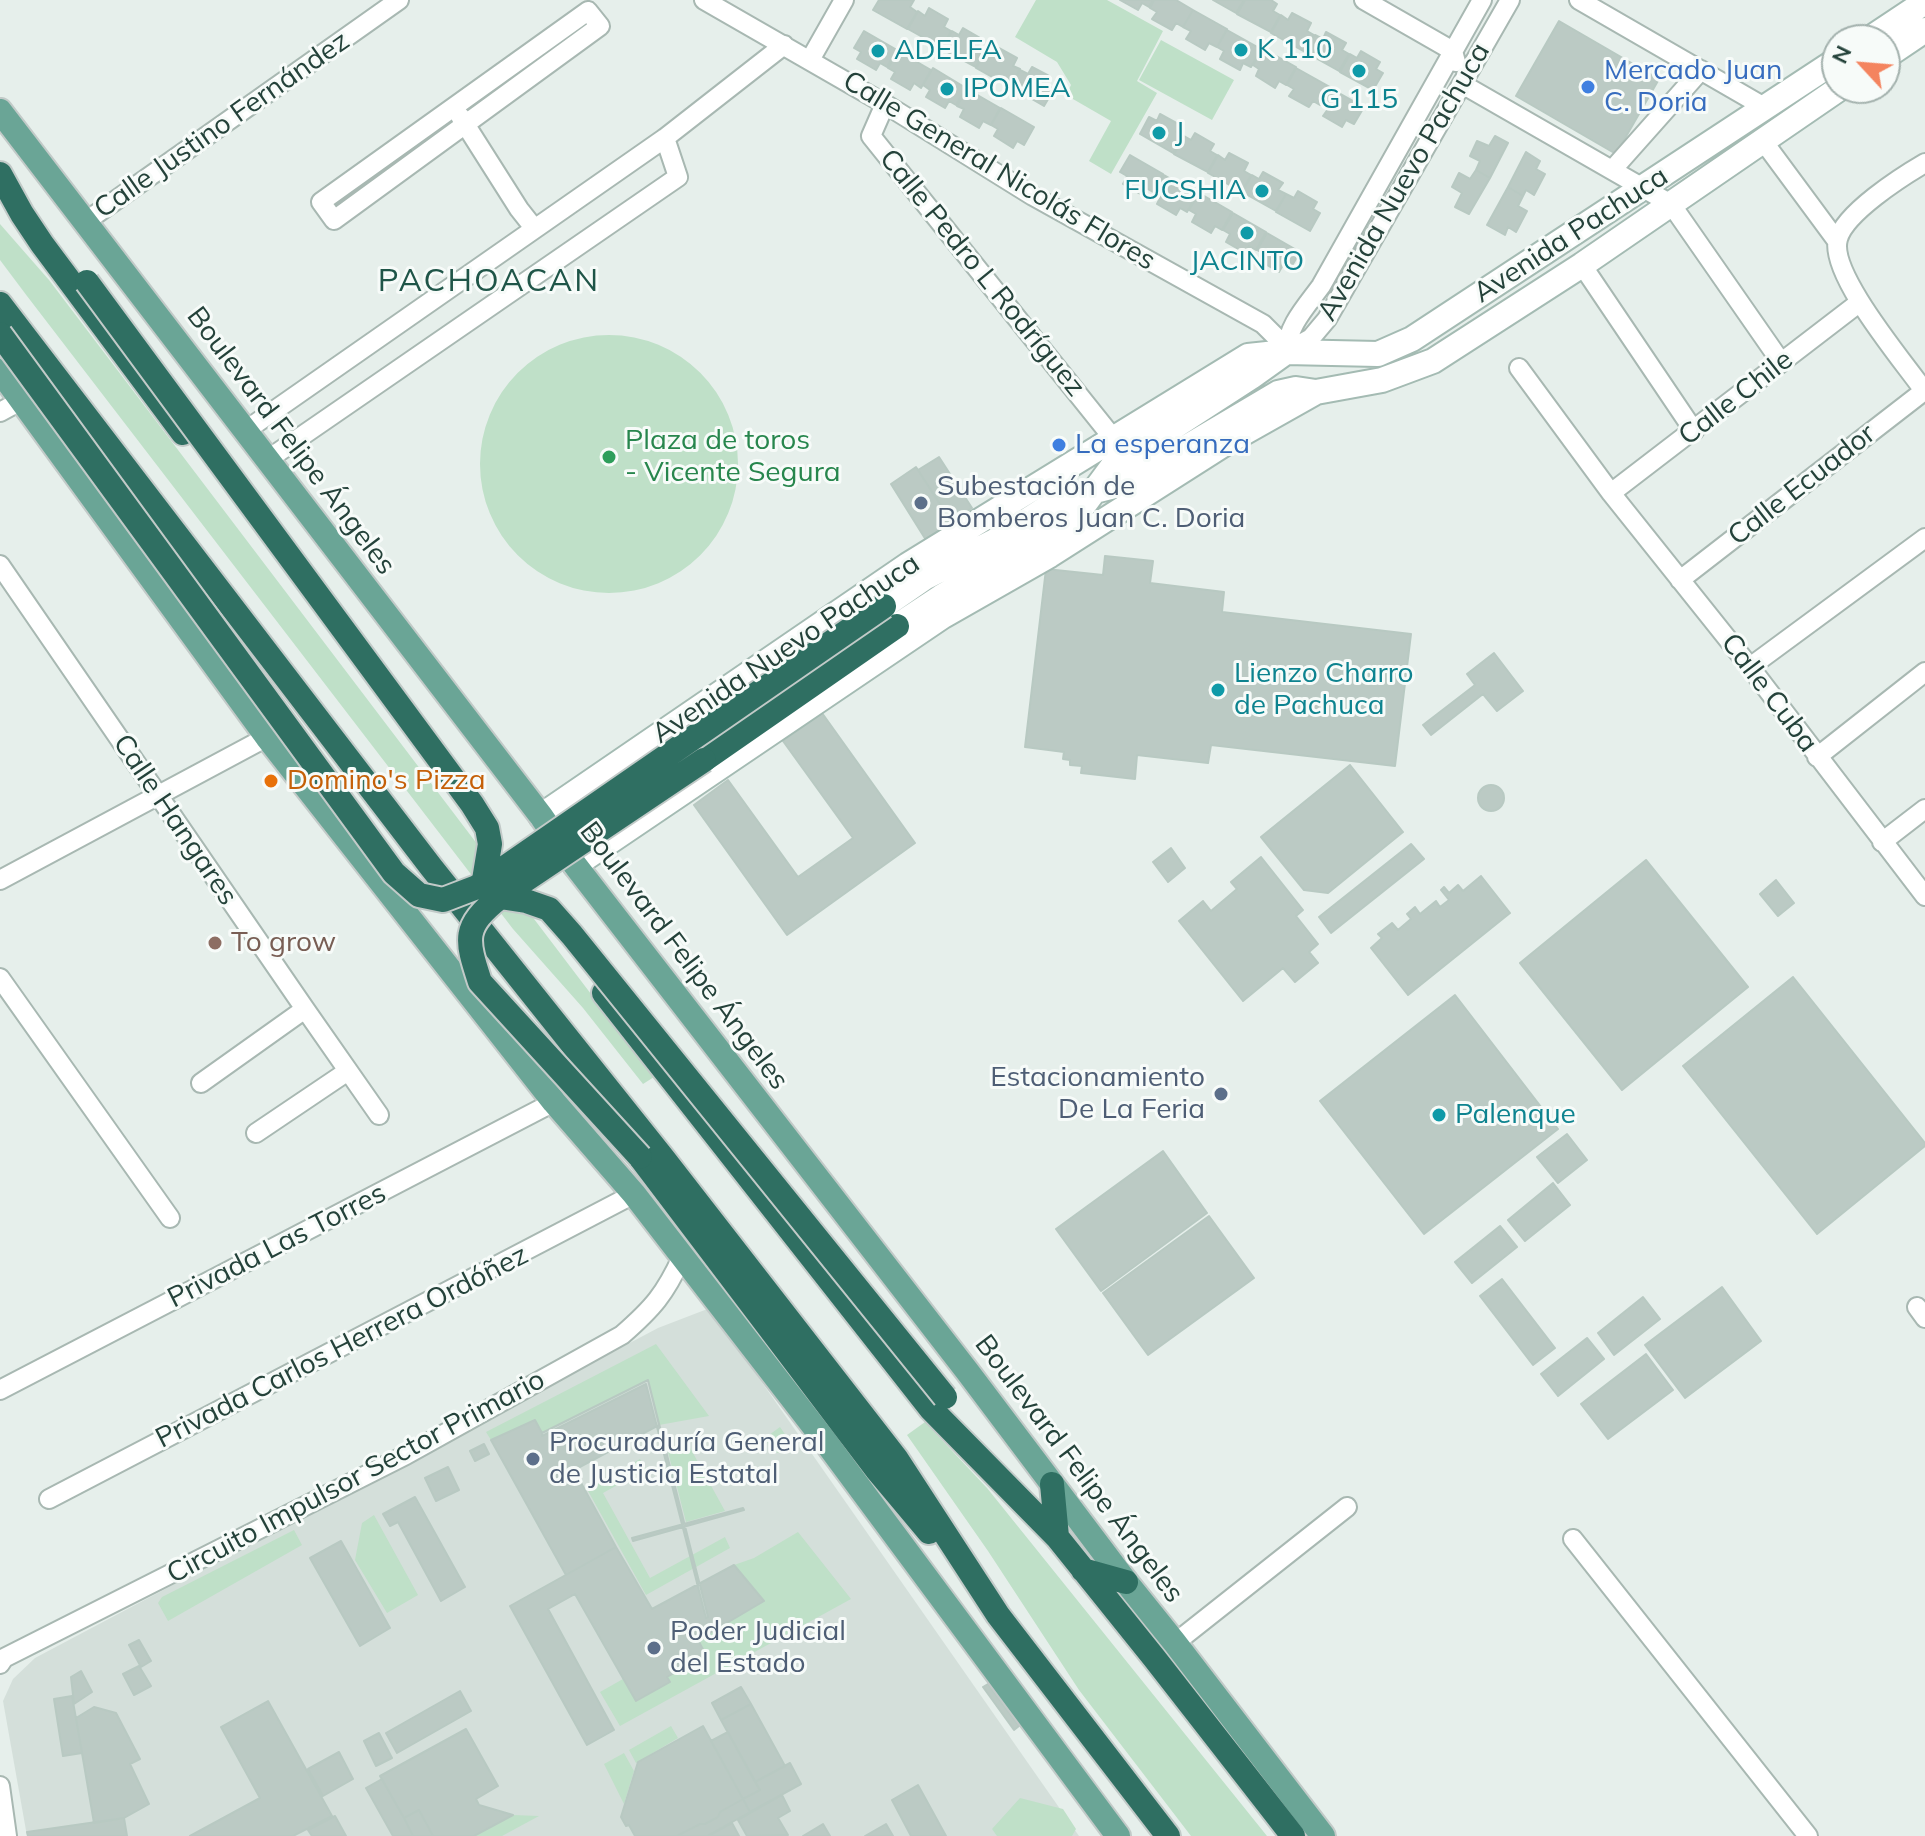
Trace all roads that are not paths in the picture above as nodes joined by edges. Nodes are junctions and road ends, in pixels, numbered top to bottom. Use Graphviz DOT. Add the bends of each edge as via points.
graph roads {
  1 [pos="399,0"];
  2 [pos="704,0"];
  3 [pos="844,0"];
  4 [pos="1364,0"];
  5 [pos="1482,0"];
  6 [pos="1510,0"];
  7 [pos="1579,0"];
  8 [pos="1925,2"];
  9 [pos="1892,24"];
  10 [pos="1925,30"];
  11 [pos="784,45"];
  12 [pos="1901,46"];
  13 [pos="1453,51"];
  14 [pos="810,60"];
  15 [pos="1701,70"];
  16 [pos="1821,71"];
  17 [pos="1462,84"];
  18 [pos="1821,101"];
  19 [pos="885,104"];
  20 [pos="454,107"];
  21 [pos="1766,108"];
  22 [pos="0,111"];
  23 [pos="465,124"];
  24 [pos="665,138"];
  25 [pos="1769,149"];
  26 [pos="0,164"];
  27 [pos="1613,169"];
  28 [pos="366,170"];
  29 [pos="1922,171"];
  30 [pos="0,174"];
  31 [pos="379,187"];
  32 [pos="1644,188"];
  33 [pos="1671,204"];
  34 [pos="85,222"];
  35 [pos="534,228"];
  36 [pos="1837,241"];
  37 [pos="1582,265"];
  38 [pos="1860,302"];
  39 [pos="0,304"];
  40 [pos="0,334"];
  41 [pos="1286,352"];
  42 [pos="1781,362"];
  43 [pos="1519,368"];
  44 [pos="2,376"];
  45 [pos="1925,391"];
  46 [pos="1316,392"];
  47 [pos="22,400"];
  48 [pos="0,412"];
  49 [pos="245,431"];
  50 [pos="1694,431"];
  51 [pos="1113,438"];
  52 [pos="267,460"];
  53 [pos="1094,492"];
  54 [pos="1611,493"];
  55 [pos="1925,538"];
  56 [pos="0,565"];
  57 [pos="1680,580"];
  58 [pos="890,616"];
  59 [pos="1750,667"];
  60 [pos="1925,672"];
  61 [pos="267,737"];
  62 [pos="1817,757"];
  63 [pos="576,793"];
  64 [pos="158,795"];
  65 [pos="1925,809"];
  66 [pos="541,816"];
  67 [pos="611,842"];
  68 [pos="1882,842"];
  69 [pos="575,865"];
  70 [pos="0,880"];
  71 [pos="492,889"];
  72 [pos="1925,896"];
  73 [pos="0,978"];
  74 [pos="305,1009"];
  75 [pos="348,1071"];
  76 [pos="201,1083"];
  77 [pos="554,1102"];
  78 [pos="379,1115"];
  79 [pos="256,1133"];
  80 [pos="634,1194"];
  81 [pos="170,1218"];
  82 [pos="682,1257"];
  83 [pos="0,1390"];
  84 [pos="991,1470"];
  85 [pos="1052,1484"];
  86 [pos="49,1499"];
  87 [pos="1347,1507"];
  88 [pos="1057,1537"];
  89 [pos="1573,1539"];
  90 [pos="1083,1570"];
  91 [pos="1126,1582"];
  92 [pos="998,1615"];
  93 [pos="1175,1643"];
  94 [pos="0,1664"];
  95 [pos="0,1786"];
  96 [pos="7,1836"];
  97 [pos="1118,1836"];
  98 [pos="1168,1836"];
  99 [pos="1293,1836"];
  100 [pos="1323,1836"];
  101 [pos="1808,1836"];
  1 -- 34 [label="street, Calle Justino Fernández"];
  2 -- 11 [label="street, Calle General Nicolás Flores"];
  3 -- 14 [label="street"];
  4 -- 13 [label="street"];
  5 -- 13 [label="street, Avenida Nuevo Pachuca"];
  6 -- 17 [label="street, Avenida Nuevo Pachuca"];
  7 -- 15 [label="street"];
  8 -- 9 [label="main road"];
  10 -- 12 [label="main road"];
  11 -- 14 [label="street, Calle General Nicolás Flores"];
  11 -- 24 [label="street"];
  13 -- 17 [label="street"];
  13 -- 41 [label="street, Avenida Nuevo Pachuca" via="1321,286 1298,317"];
  14 -- 19 [label="street, Calle General Nicolás Flores"];
  15 -- 21 [label="street"];
  15 -- 27 [label="street"];
  16 -- 21 [label="main road, Avenida Pachuca"];
  17 -- 27 [label="street"];
  17 -- 41 [label="street, Avenida Nuevo Pachuca" via="1327,319 1311,338"];
  18 -- 33 [label="main road, Avenida Pachuca"];
  19 -- 41 [label="street, Calle General Nicolás Flores" via="1033,196 1263,324"];
  19 -- 51 [label="street, Calle Pedro L Rodríguez" via="871,136"];
  20 -- 23 [label="street"];
  20 -- 23 [label="street" via="588,11 600,26"];
  20 -- 28 [label="street"];
  21 -- 32 [label="main road, Avenida Pachuca"];
  22 -- 34 [label="main road, Boulevard Felipe Ángeles"];
  23 -- 31 [label="street"];
  23 -- 35 [label="street"];
  24 -- 35 [label="street"];
  24 -- 52 [label="street" via="678,177"];
  25 -- 36 [label="street"];
  26 -- 71 [label="highway, bridge" via="472,804 489,836"];
  27 -- 32 [label="street"];
  28 -- 31 [label="street"];
  28 -- 31 [label="street" via="321,202 334,220"];
  29 -- 36 [label="street" via="1855,212"];
  30 -- 84 [label="highway, Boulevard Felipe Ángeles" via="42,244 500,861 931,1409"];
  32 -- 33 [label="street"];
  32 -- 41 [label="main road, Avenida Pachuca" via="1412,339 1378,354"];
  33 -- 37 [label="main road, Avenida Pachuca"];
  33 -- 42 [label="street"];
  34 -- 49 [label="main road, Boulevard Felipe Ángeles"];
  35 -- 49 [label="street"];
  36 -- 38 [label="street" via="1837,256"];
  37 -- 46 [label="main road, Avenida Pachuca" via="1433,361 1382,380"];
  37 -- 50 [label="street"];
  38 -- 42 [label="street, Calle Chile"];
  38 -- 45 [label="street"];
  39 -- 92 [label="highway" via="431,867 896,1458"];
  40 -- 71 [label="highway, bridge" via="394,873 419,895 443,900 477,887"];
  41 -- 46 [label="main road"];
  41 -- 51 [label="main road, Avenida Nuevo Pachuca" via="1248,356"];
  41 -- 53 [label="main road" via="1112,467"];
  42 -- 50 [label="street, Calle Chile"];
  43 -- 54 [label="street, Calle Cuba"];
  44 -- 47 [label="main road"];
  45 -- 57 [label="street, Calle Ecuador"];
  46 -- 53 [label="main road" via="1278,393 1126,483"];
  46 -- 67 [label="main road" via="943,616"];
  47 -- 48 [label="street"];
  47 -- 61 [label="main road"];
  49 -- 52 [label="main road, Boulevard Felipe Ángeles"];
  50 -- 54 [label="street, Calle Chile"];
  51 -- 63 [label="main road, Avenida Nuevo Pachuca" via="908,565"];
  52 -- 66 [label="main road, Boulevard Felipe Ángeles"];
  53 -- 58 [label="main road" via="1059,500 926,577"];
  54 -- 57 [label="street, Calle Cuba"];
  55 -- 59 [label="street"];
  56 -- 64 [label="street, Calle Hangares"];
  57 -- 59 [label="street, Calle Cuba"];
  58 -- 71 [label="highway, bridge" via="704,760"];
  59 -- 62 [label="street, Calle Cuba"];
  60 -- 62 [label="street"];
  61 -- 64 [label="street"];
  61 -- 77 [label="main road"];
  62 -- 68 [label="street, Calle Cuba"];
  63 -- 66 [label="main road, Avenida Nuevo Pachuca"];
  63 -- 67 [label="main road" via="586,823"];
  64 -- 70 [label="street"];
  64 -- 74 [label="street, Calle Hangares"];
  65 -- 68 [label="street"];
  66 -- 69 [label="main road, Boulevard Felipe Ángeles"];
  67 -- 69 [label="main road"];
  68 -- 72 [label="street, Calle Cuba"];
  69 -- 85 [label="main road, Boulevard Felipe Ángeles"];
  71 -- 84 [label="highway, bridge" via="549,909 572,935 967,1425"];
  71 -- 92 [label="highway, bridge" via="487,908 473,924 469,950 480,982 640,1157 877,1470"];
  73 -- 81 [label="street"];
  74 -- 75 [label="street, Calle Hangares"];
  74 -- 76 [label="street"];
  75 -- 78 [label="street, Calle Hangares"];
  75 -- 79 [label="street"];
  77 -- 80 [label="main road"];
  77 -- 83 [label="street, Privada Las Torres"];
  80 -- 82 [label="main road"];
  80 -- 86 [label="street, Privada Carlos Herrera Ordóñez"];
  82 -- 94 [label="street, Circuito Impulsor Sector Primario" via="650,1311 622,1335 406,1455"];
  82 -- 97 [label="main road"];
  84 -- 88 [label="highway, Boulevard Felipe Ángeles"];
  85 -- 88 [label="highway"];
  85 -- 91 [label="main road, Boulevard Felipe Ángeles"];
  87 -- 93 [label="street"];
  88 -- 90 [label="highway, Boulevard Felipe Ángeles"];
  89 -- 101 [label="street"];
  90 -- 91 [label="highway"];
  90 -- 99 [label="highway, Boulevard Felipe Ángeles"];
  91 -- 93 [label="main road, Boulevard Felipe Ángeles"];
  92 -- 98 [label="highway"];
  93 -- 100 [label="main road, Boulevard Felipe Ángeles"];
  95 -- 96 [label="street"];
}
